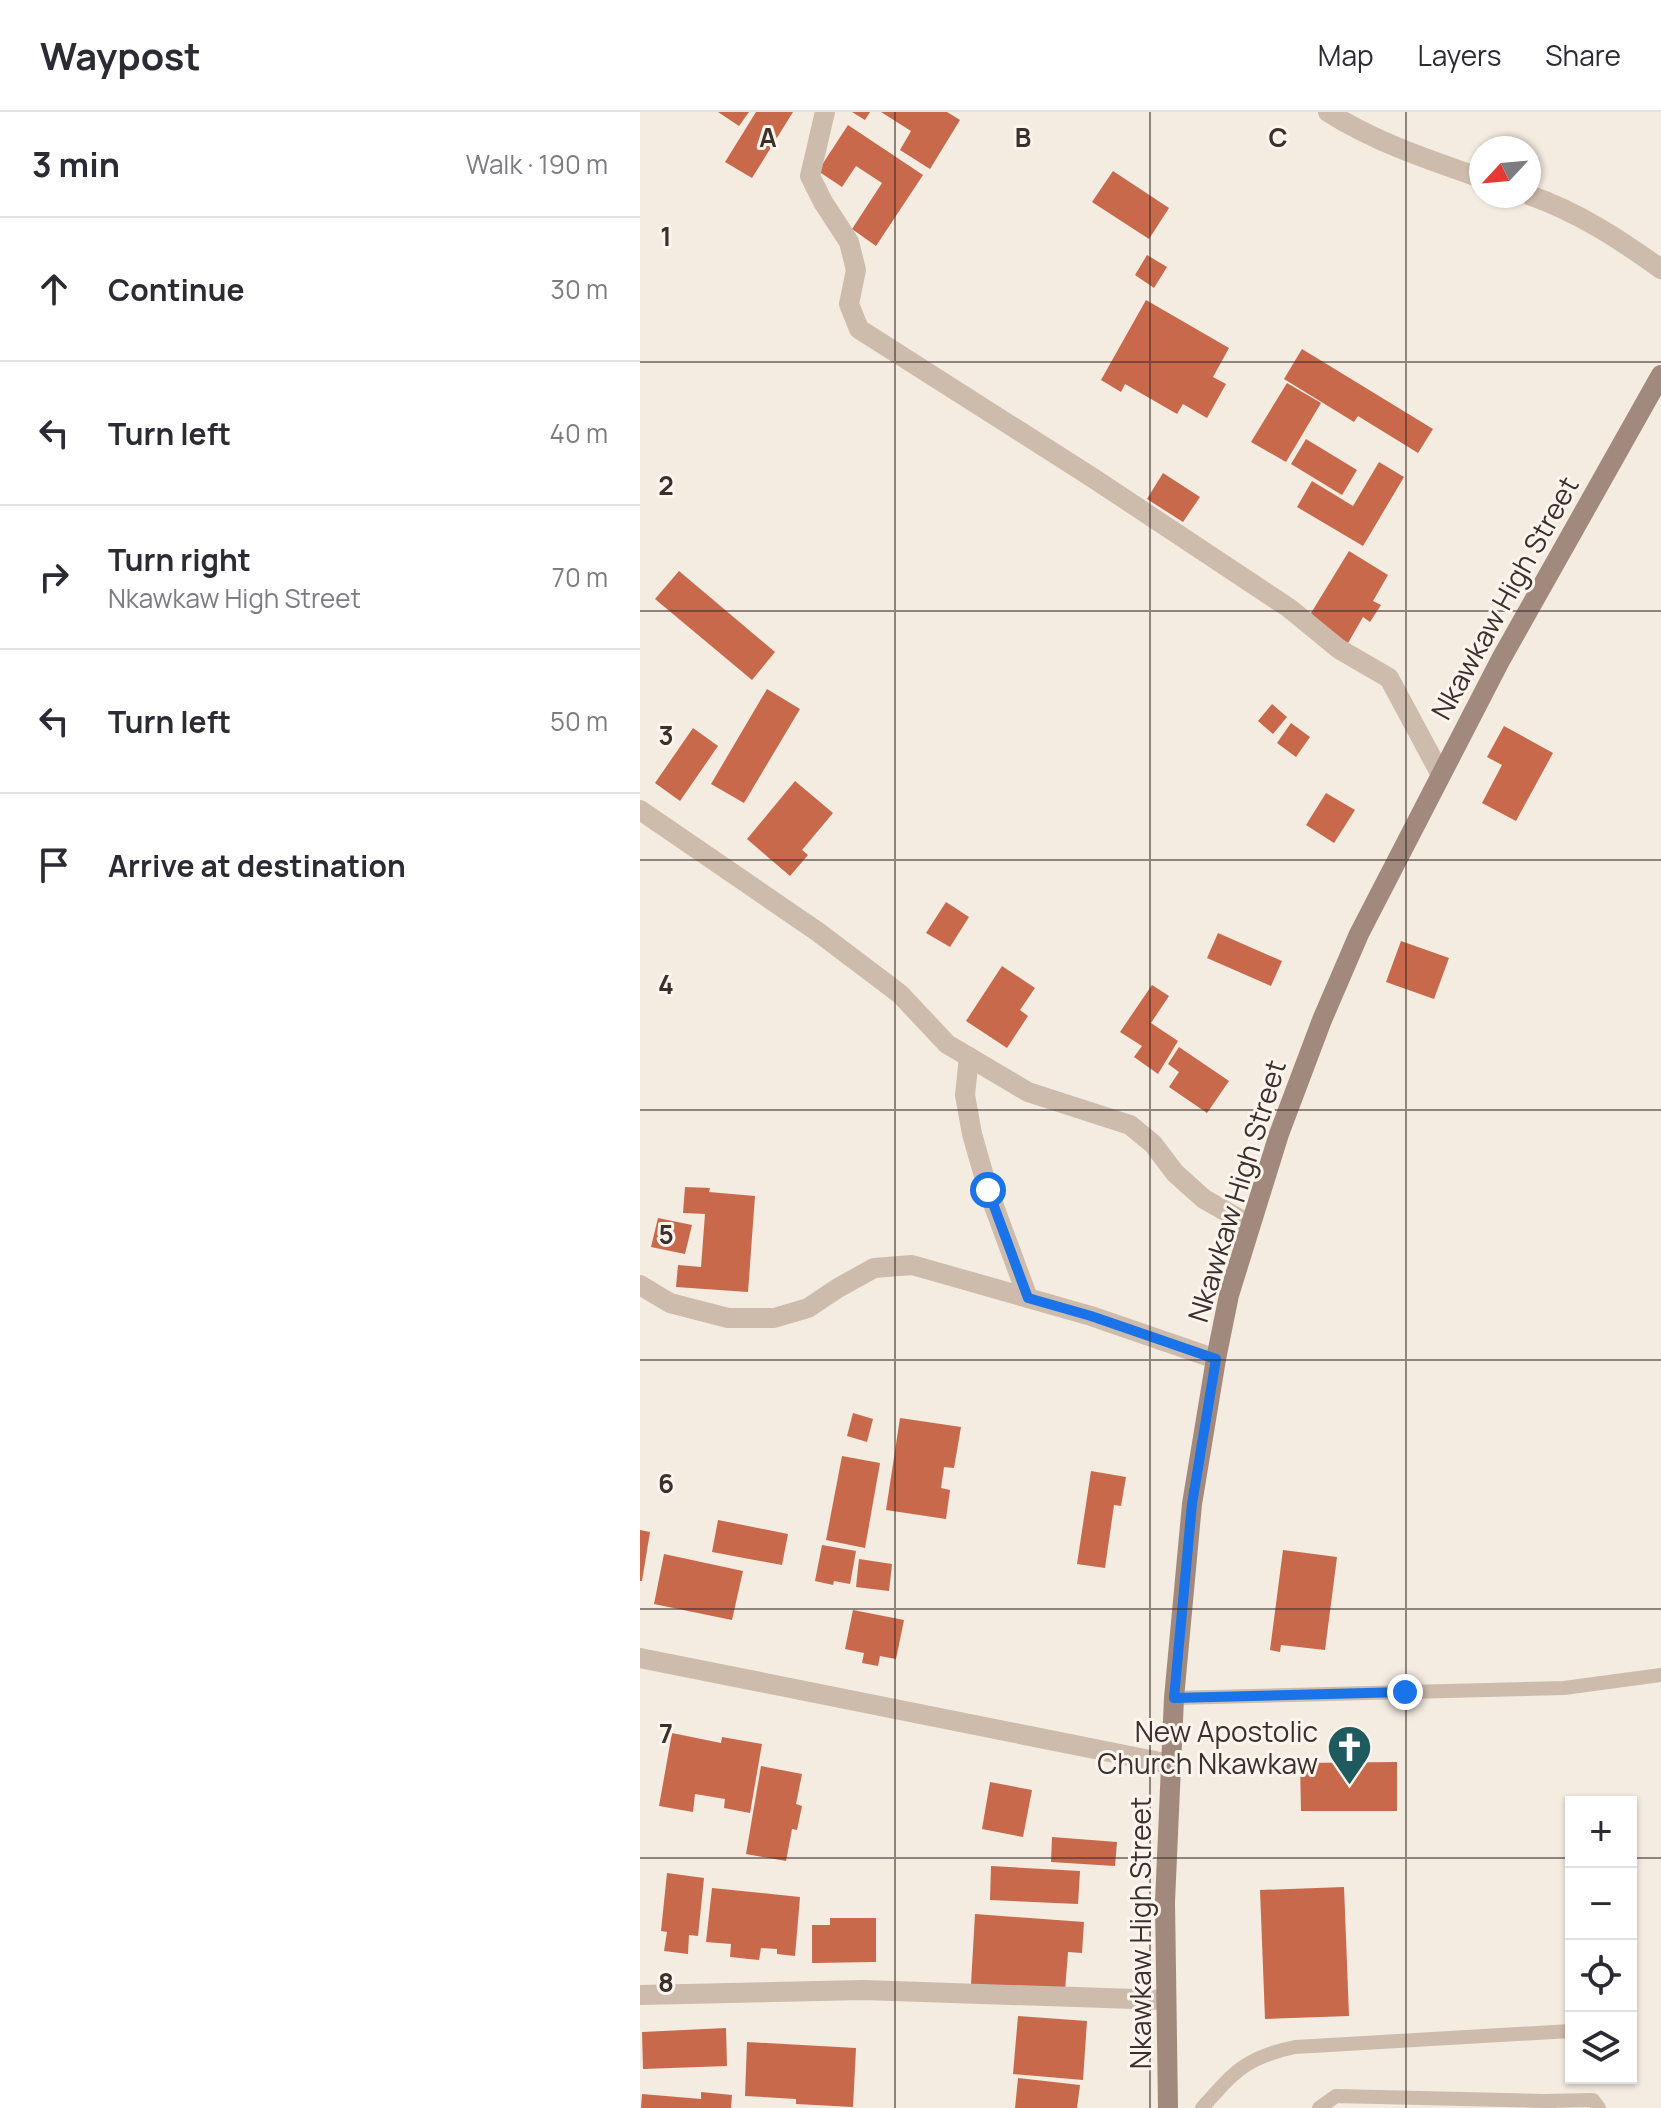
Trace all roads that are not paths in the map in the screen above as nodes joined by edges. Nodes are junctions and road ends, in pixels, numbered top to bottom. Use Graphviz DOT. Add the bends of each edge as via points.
graph roads {
  1 [pos="825,112"];
  2 [pos="1328,112"];
  3 [pos="1469,174"];
  4 [pos="1541,199"];
  5 [pos="1661,269"];
  6 [pos="1661,375"];
  7 [pos="1440,773"];
  8 [pos="640,810"];
  9 [pos="969,1057"];
  10 [pos="1250,1225"];
  11 [pos="640,1285"];
  12 [pos="1028,1298"];
  13 [pos="1216,1359"];
  14 [pos="640,1658"];
  15 [pos="1661,1675"];
  16 [pos="1174,1698"];
  17 [pos="1170,1764"];
  18 [pos="640,1995"];
  19 [pos="1165,2000"];
  20 [pos="1565,2031"];
  21 [pos="1368,2102"];
  22 [pos="1415,2102"];
  23 [pos="1455,2103"];
  24 [pos="1504,2104"];
  25 [pos="1546,2105"];
  26 [pos="1168,2108"];
  27 [pos="1202,2108"];
  28 [pos="1319,2108"];
  29 [pos="1599,2108"];
  1 -- 7 [label="street" via="810,176 849,242 856,270 849,304 859,329 1389,678"];
  2 -- 3 [label="street" via="1411,153"];
  4 -- 5 [label="street" via="1620,240"];
  6 -- 7 [label="main road, Nkawkaw High Street"];
  7 -- 10 [label="main road, Nkawkaw High Street" via="1322,1020"];
  8 -- 9 [label="street" via="818,932 900,994 947,1044"];
  9 -- 10 [label="street" via="1028,1092 1130,1125 1204,1199"];
  9 -- 12 [label="street" via="965,1095 972,1134"];
  10 -- 13 [label="main road, Nkawkaw High Street"];
  11 -- 12 [label="street" via="670,1303 728,1318 774,1318 808,1308 874,1268 912,1265"];
  12 -- 13 [label="street"];
  13 -- 16 [label="main road, Nkawkaw High Street" via="1192,1504"];
  14 -- 17 [label="street"];
  15 -- 16 [label="lane" via="1564,1688"];
  16 -- 17 [label="main road, Nkawkaw High Street"];
  17 -- 19 [label="main road, Nkawkaw High Street"];
  18 -- 19 [label="street" via="863,1990"];
  19 -- 26 [label="main road, Nkawkaw High Street"];
  20 -- 27 [label="lane" via="1264,2053 1231,2075"];
  21 -- 22 [label="lane"];
  21 -- 28 [label="lane" via="1336,2096"];
  22 -- 23 [label="lane"];
  23 -- 24 [label="lane"];
  24 -- 25 [label="lane"];
  25 -- 29 [label="lane" via="1593,2100"];
}
